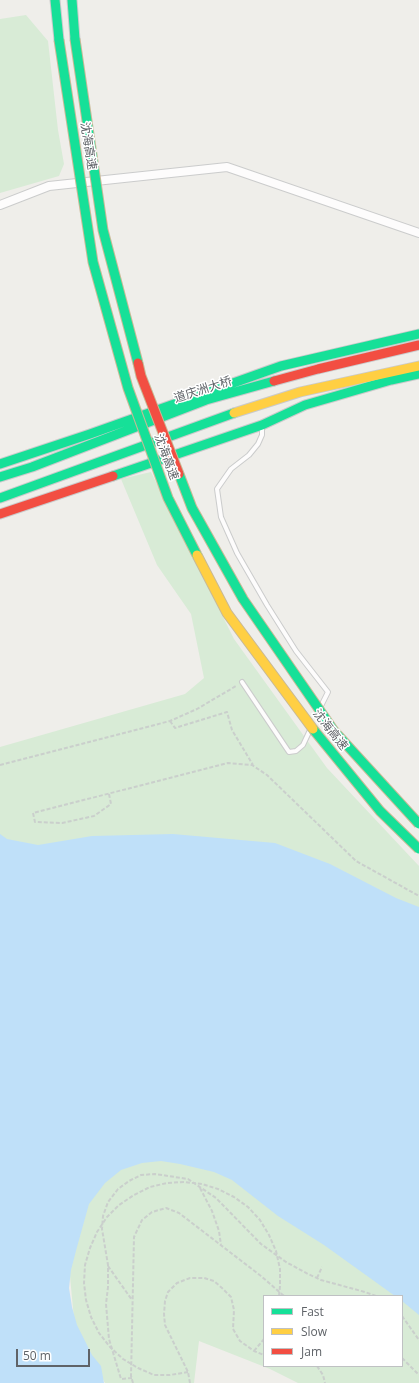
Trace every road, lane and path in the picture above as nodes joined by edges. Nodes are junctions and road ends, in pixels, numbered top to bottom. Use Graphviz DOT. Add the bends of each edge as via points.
graph roads {
  1 [pos="55,0"];
  2 [pos="72,0"];
  3 [pos="0,205"];
  4 [pos="419,233"];
  5 [pos="419,334"];
  6 [pos="419,345"];
  7 [pos="419,366"];
  8 [pos="419,374"];
  9 [pos="262,425"];
  10 [pos="0,464"];
  11 [pos="0,477"];
  12 [pos="0,498"];
  13 [pos="0,514"];
  14 [pos="242,682"];
  15 [pos="318,712"];
  16 [pos="315,719"];
  17 [pos="170,721"];
  18 [pos="0,765"];
  19 [pos="254,766"];
  20 [pos="109,794"];
  21 [pos="419,824"];
  22 [pos="419,849"];
  23 [pos="419,896"];
  24 [pos="200,1187"];
  25 [pos="221,1245"];
  26 [pos="108,1265"];
  27 [pos="322,1267"];
  28 [pos="317,1278"];
  29 [pos="279,1295"];
  30 [pos="283,1295"];
  31 [pos="373,1295"];
  32 [pos="133,1300"];
  33 [pos="403,1317"];
  34 [pos="263,1340"];
  35 [pos="419,1340"];
  36 [pos="254,1351"];
  37 [pos="263,1355"];
  38 [pos="403,1359"];
  39 [pos="317,1367"];
  40 [pos="188,1372"];
  41 [pos="419,1375"];
  42 [pos="132,1378"];
  43 [pos="133,1383"];
  44 [pos="190,1383"];
  45 [pos="325,1383"];
  1 -- 22 [label="main road, 沈海高速, bridge" via="93,262 128,388 168,498 227,613 310,725 380,811"];
  2 -- 21 [label="main road, 沈海高速, bridge" via="75,39 103,230 141,376 192,508 243,599 334,730"];
  3 -- 4 [label="street" via="49,186 227,167"];
  5 -- 10 [label="main road" via="281,366"];
  6 -- 11 [label="main road, 道庆洲大桥, bridge" via="318,369 206,400"];
  7 -- 12 [label="main road, bridge" via="300,392 223,416"];
  8 -- 9 [label="main road" via="305,405"];
  9 -- 13 [label="main road"];
  9 -- 15 [label="lane" via="262,435 258,444 231,469 217,489 220,517 267,605 296,651 328,692"];
  14 -- 16 [label="lane" via="289,752 296,751 303,745"];
  14 -- 17 [label="path" via="197,709"];
  17 -- 18 [label="path"];
  17 -- 19 [label="path" via="175,728 227,712 232,730"];
  19 -- 20 [label="path" via="228,763"];
  19 -- 23 [label="path" via="267,775 356,861"];
  20 -- 20 [label="path" via="33,814 36,822 62,823 94,816 111,804"];
  24 -- 25 [label="path" via="212,1212"];
  24 -- 26 [label="path" via="188,1179 155,1174 141,1175 118,1189 108,1202 103,1216 102,1229"];
  24 -- 28 [label="path" via="227,1208 261,1244 286,1262"];
  25 -- 30 [label="path"];
  25 -- 32 [label="path" via="179,1213 166,1208 152,1212 142,1220 134,1237"];
  26 -- 32 [label="path"];
  26 -- 42 [label="path" via="106,1304 109,1339 121,1379"];
  27 -- 28 [label="path"];
  28 -- 31 [label="path"];
  29 -- 40 [label="path, bridge" via="280,1269 269,1235 260,1220 234,1197 202,1184 167,1183 134,1195 119,1205 97,1232 85,1265 86,1300 91,1317 110,1347 138,1368 154,1375"];
  32 -- 42 [label="path"];
  33 -- 35 [label="path"];
  34 -- 36 [label="path"];
  36 -- 37 [label="path"];
  36 -- 40 [label="path" via="240,1341 233,1329 234,1310 230,1297 214,1281 190,1278 176,1283 168,1292 164,1314 169,1335"];
  38 -- 41 [label="path"];
  39 -- 45 [label="path"];
  40 -- 44 [label="path"];
  42 -- 43 [label="path"];
}
